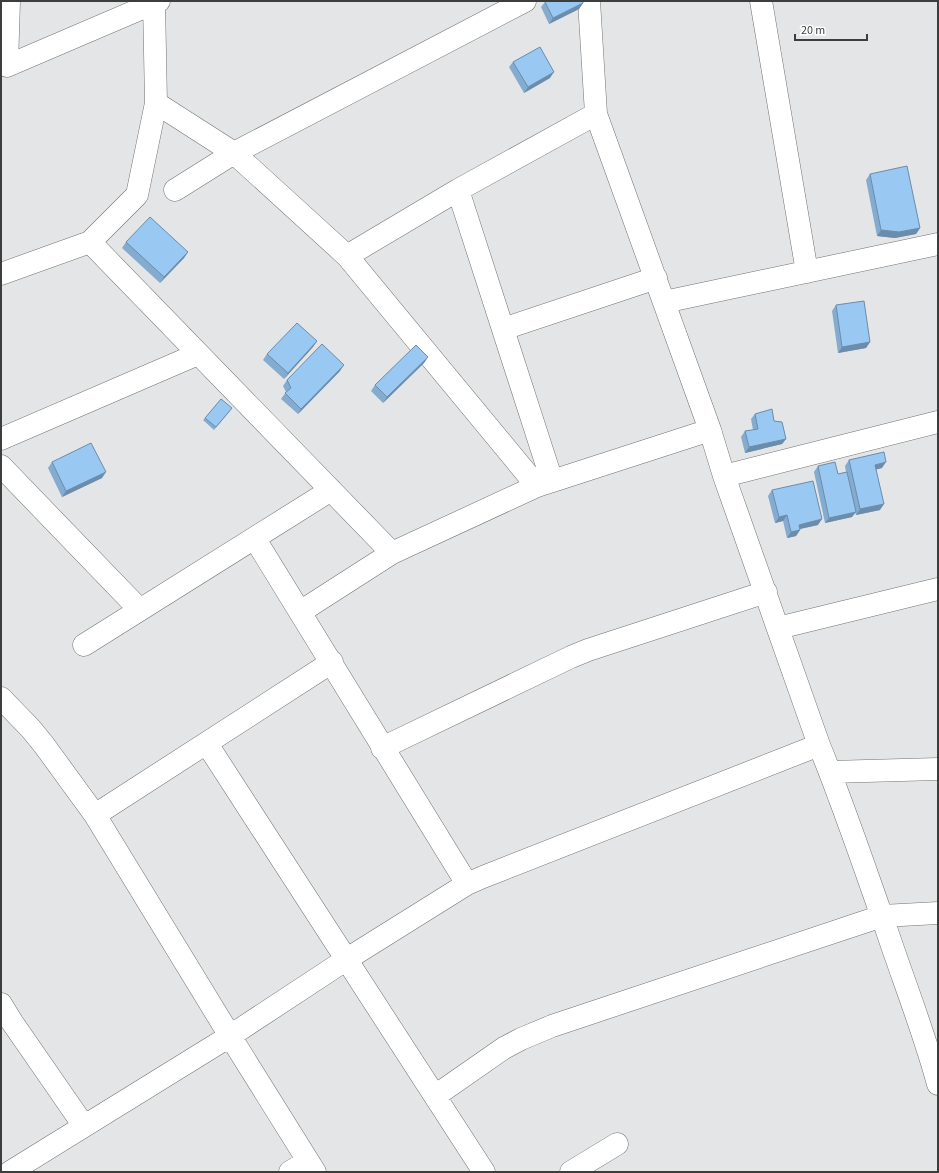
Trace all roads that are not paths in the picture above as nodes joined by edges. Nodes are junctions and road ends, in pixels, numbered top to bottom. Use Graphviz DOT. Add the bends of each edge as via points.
graph roads {
  1 [pos="9,1"];
  2 [pos="525,1"];
  3 [pos="590,1"];
  4 [pos="761,1"];
  5 [pos="156,2"];
  6 [pos="5,25"];
  7 [pos="4,68"];
  8 [pos="156,103"];
  9 [pos="596,114"];
  10 [pos="234,153"];
  11 [pos="175,190"];
  12 [pos="458,190"];
  13 [pos="90,242"];
  14 [pos="938,244"];
  15 [pos="347,256"];
  16 [pos="807,272"];
  17 [pos="1,274"];
  18 [pos="656,278"];
  19 [pos="664,302"];
  20 [pos="503,329"];
  21 [pos="198,354"];
  22 [pos="938,422"];
  23 [pos="710,430"];
  24 [pos="1,439"];
  25 [pos="1,466"];
  26 [pos="724,476"];
  27 [pos="545,484"];
  28 [pos="331,490"];
  29 [pos="255,539"];
  30 [pos="392,553"];
  31 [pos="938,589"];
  32 [pos="766,592"];
  33 [pos="140,610"];
  34 [pos="300,612"];
  35 [pos="778,628"];
  36 [pos="84,646"];
  37 [pos="332,662"];
  38 [pos="1,698"];
  39 [pos="207,744"];
  40 [pos="819,745"];
  41 [pos="382,748"];
  42 [pos="938,769"];
  43 [pos="830,772"];
  44 [pos="95,815"];
  45 [pos="467,884"];
  46 [pos="938,913"];
  47 [pos="882,916"];
  48 [pos="346,959"];
  49 [pos="1,1004"];
  50 [pos="230,1036"];
  51 [pos="938,1084"];
  52 [pos="435,1096"];
  53 [pos="84,1126"];
  54 [pos="618,1144"];
  55 [pos="304,1168"];
  56 [pos="10,1172"];
  57 [pos="484,1172"];
  58 [pos="571,1172"];
  1 -- 6 [label="street"];
  2 -- 10 [label="street"];
  3 -- 9 [label="street"];
  4 -- 16 [label="street"];
  5 -- 7 [label="street"];
  5 -- 8 [label="street"];
  6 -- 7 [label="street"];
  8 -- 10 [label="street"];
  8 -- 13 [label="street" via="137,195"];
  9 -- 12 [label="street"];
  9 -- 18 [label="street"];
  10 -- 11 [label="street"];
  10 -- 15 [label="street"];
  12 -- 15 [label="street"];
  12 -- 20 [label="street"];
  13 -- 17 [label="street"];
  13 -- 21 [label="street"];
  14 -- 16 [label="street"];
  15 -- 27 [label="street"];
  16 -- 19 [label="street"];
  18 -- 19 [label="street"];
  18 -- 20 [label="street"];
  19 -- 23 [label="street"];
  20 -- 27 [label="street"];
  21 -- 24 [label="street"];
  21 -- 28 [label="street"];
  22 -- 26 [label="street"];
  23 -- 26 [label="street"];
  23 -- 27 [label="street"];
  25 -- 33 [label="street"];
  26 -- 32 [label="street"];
  27 -- 30 [label="street"];
  28 -- 29 [label="street"];
  28 -- 30 [label="street"];
  29 -- 33 [label="street"];
  29 -- 34 [label="street"];
  30 -- 34 [label="street"];
  31 -- 35 [label="street"];
  32 -- 35 [label="street"];
  32 -- 41 [label="street" via="571,657"];
  33 -- 36 [label="street"];
  34 -- 37 [label="street"];
  35 -- 40 [label="street"];
  37 -- 39 [label="street"];
  37 -- 41 [label="street"];
  38 -- 44 [label="street" via="44,745"];
  39 -- 44 [label="street"];
  39 -- 48 [label="street"];
  40 -- 43 [label="street"];
  40 -- 45 [label="street"];
  41 -- 45 [label="street"];
  42 -- 43 [label="street"];
  43 -- 47 [label="street"];
  44 -- 50 [label="street"];
  45 -- 48 [label="street"];
  46 -- 47 [label="street"];
  47 -- 51 [label="street"];
  47 -- 52 [label="street" via="536,1032 504,1048"];
  48 -- 50 [label="street"];
  48 -- 52 [label="street"];
  49 -- 53 [label="street"];
  50 -- 53 [label="street"];
  50 -- 55 [label="street"];
  52 -- 57 [label="street"];
  53 -- 56 [label="street"];
  54 -- 58 [label="street"];
}
